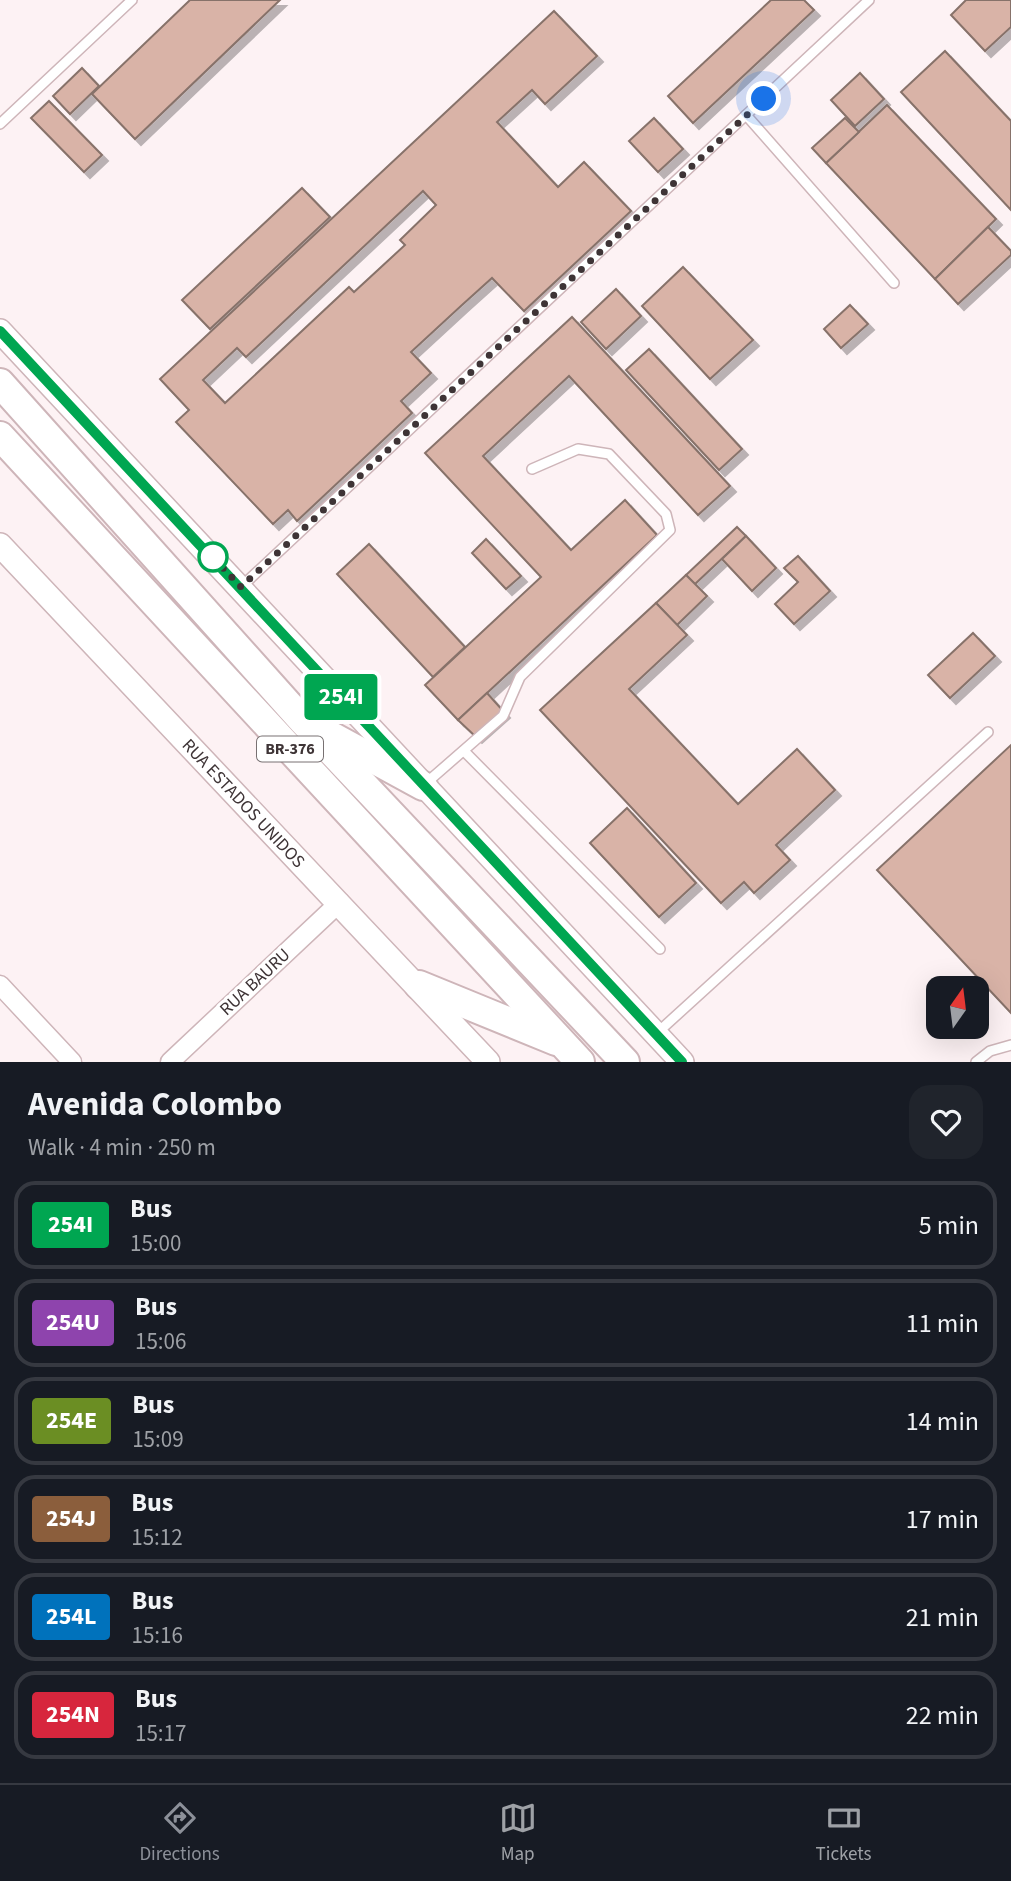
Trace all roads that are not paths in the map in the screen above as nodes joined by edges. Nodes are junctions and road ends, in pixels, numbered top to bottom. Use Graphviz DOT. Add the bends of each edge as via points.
graph roads {
  1 [pos="132,0"];
  2 [pos="869,0"];
  3 [pos="746,115"];
  4 [pos="0,124"];
  5 [pos="894,283"];
  6 [pos="0,331"];
  7 [pos="0,383"];
  8 [pos="0,436"];
  9 [pos="11,456"];
  10 [pos="532,469"];
  11 [pos="0,545"];
  12 [pos="241,587"];
  13 [pos="303,721"];
  14 [pos="988,732"];
  15 [pos="464,751"];
  16 [pos="423,786"];
  17 [pos="340,902"];
  18 [pos="660,949"];
  19 [pos="0,985"];
  20 [pos="419,985"];
  21 [pos="656,1034"];
  22 [pos="1011,1045"];
  23 [pos="571,1053"];
  24 [pos="72,1062"];
  25 [pos="170,1062"];
  26 [pos="488,1062"];
  27 [pos="625,1062"];
  28 [pos="682,1062"];
  29 [pos="976,1062"];
  1 -- 4 [label="lane"];
  2 -- 3 [label="lane"];
  3 -- 5 [label="lane"];
  3 -- 12 [label="lane"];
  6 -- 12 [label="street"];
  7 -- 13 [label="main road, BR-376"];
  8 -- 9 [label="main road, BR-376"];
  9 -- 23 [label="main road, BR-376"];
  10 -- 15 [label="lane" via="578,449 609,454 666,514 670,530 520,677 503,716"];
  11 -- 17 [label="street, RUA ESTADOS UNIDOS"];
  12 -- 16 [label="street"];
  13 -- 16 [label="main road"];
  13 -- 27 [label="main road, BR-376"];
  14 -- 21 [label="lane"];
  15 -- 16 [label="lane"];
  15 -- 18 [label="lane"];
  16 -- 21 [label="street"];
  17 -- 20 [label="street, RUA ESTADOS UNIDOS"];
  17 -- 25 [label="street, RUA BAURU"];
  19 -- 24 [label="street"];
  20 -- 23 [label="main road"];
  20 -- 26 [label="street, RUA ESTADOS UNIDOS"];
  21 -- 28 [label="street"];
  22 -- 29 [label="lane" via="990,1051"];
}
